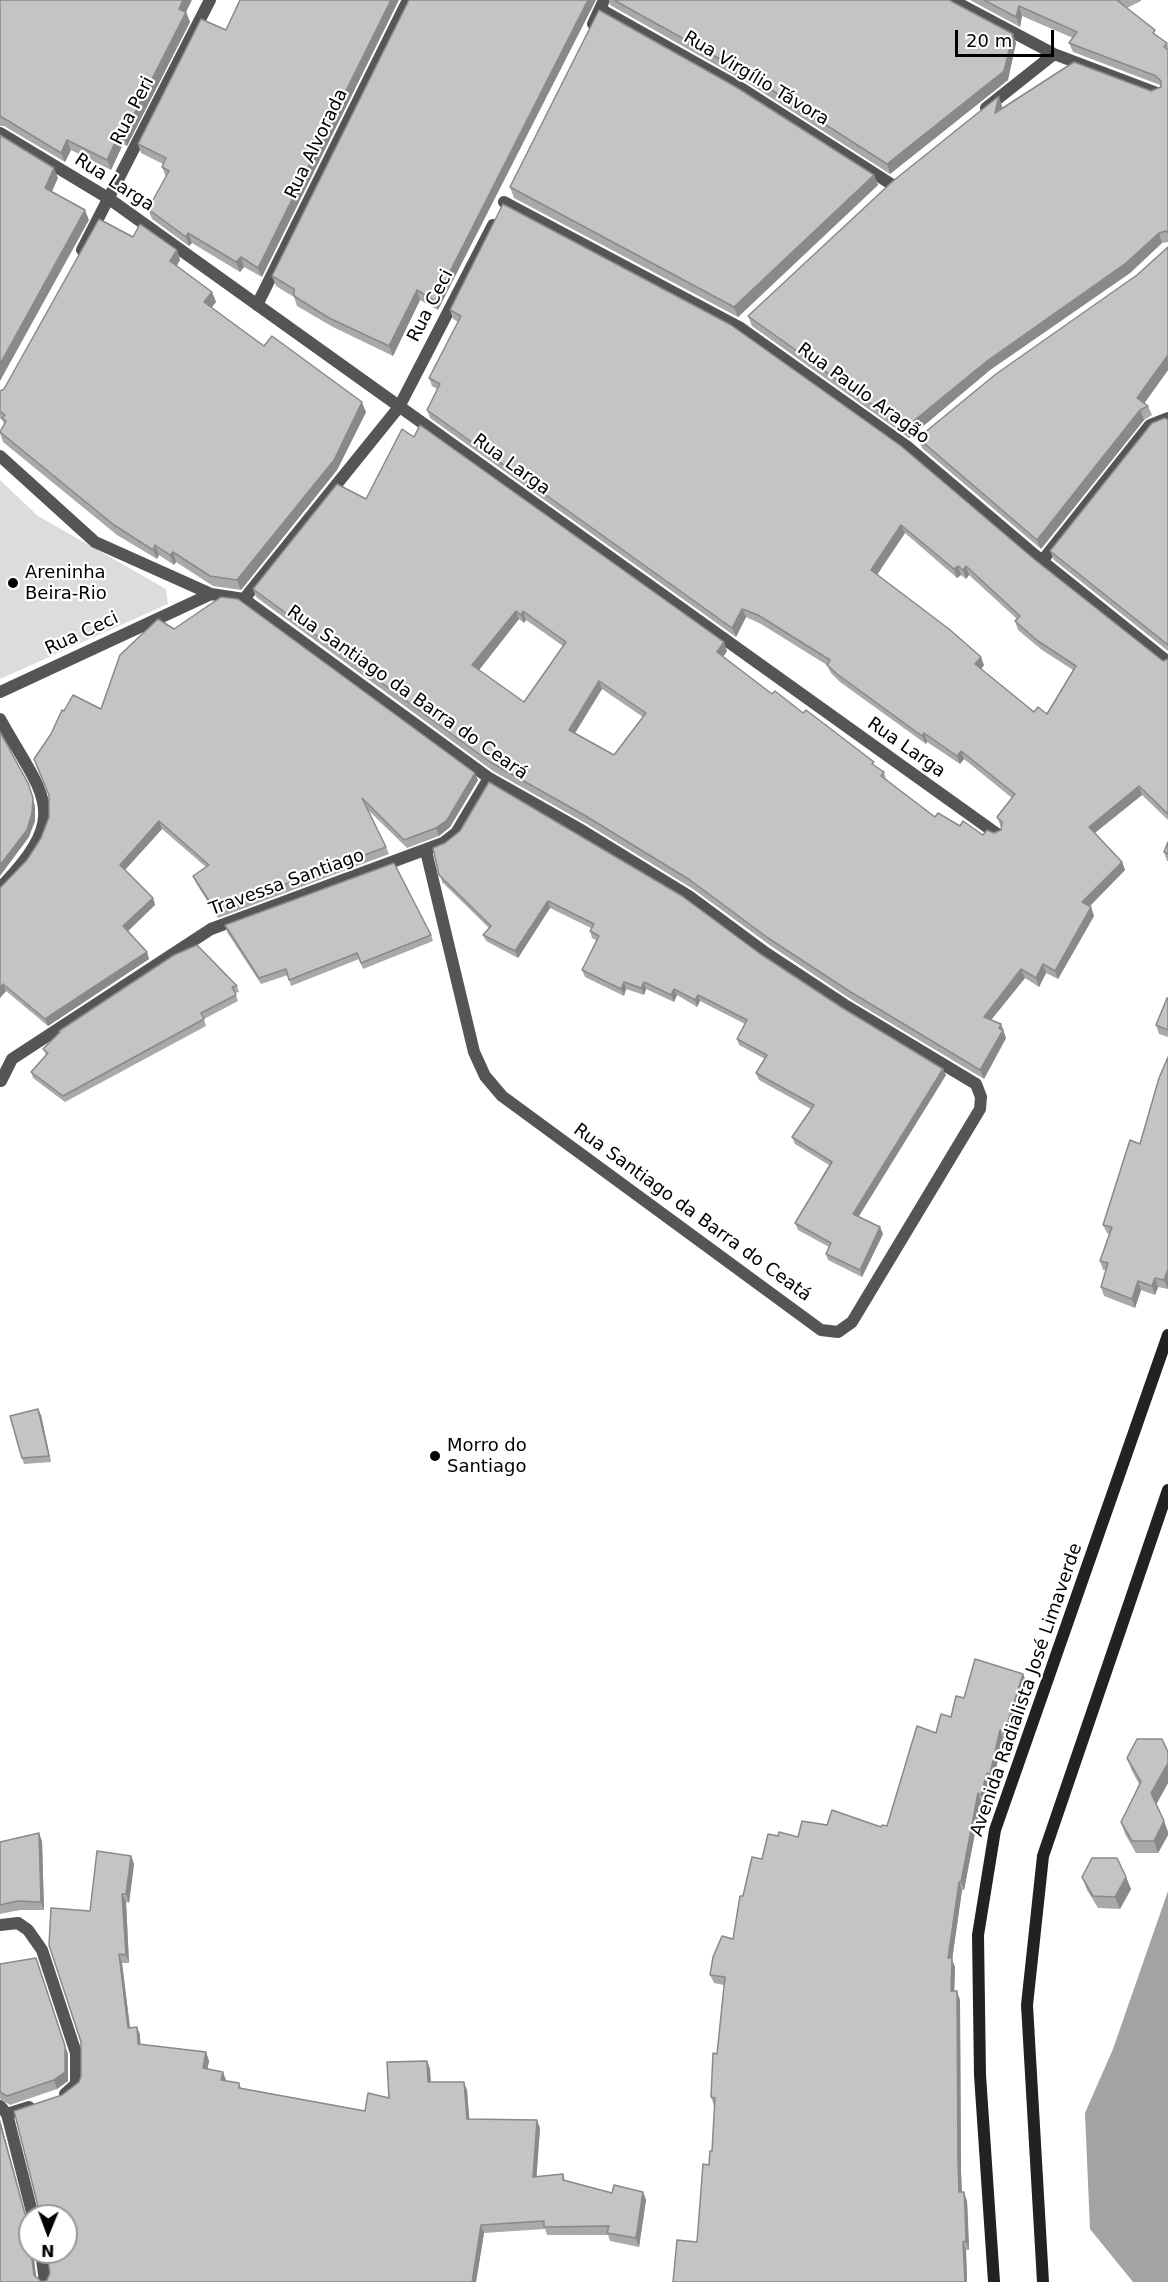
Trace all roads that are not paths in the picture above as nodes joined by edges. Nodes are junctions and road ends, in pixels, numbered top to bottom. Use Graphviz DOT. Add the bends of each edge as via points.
graph roads {
  1 [pos="210,0"];
  2 [pos="408,0"];
  3 [pos="952,0"];
  4 [pos="602,4"];
  5 [pos="590,30"];
  6 [pos="1054,54"];
  7 [pos="1157,93"];
  8 [pos="972,119"];
  9 [pos="0,133"];
  10 [pos="891,184"];
  11 [pos="507,197"];
  12 [pos="108,198"];
  13 [pos="77,260"];
  14 [pos="257,305"];
  15 [pos="399,407"];
  16 [pos="1168,418"];
  17 [pos="0,456"];
  18 [pos="1042,561"];
  19 [pos="211,594"];
  20 [pos="244,599"];
  21 [pos="1168,662"];
  22 [pos="0,692"];
  23 [pos="0,719"];
  24 [pos="489,778"];
  25 [pos="997,834"];
  26 [pos="426,851"];
  27 [pos="0,888"];
  28 [pos="2,1081"];
  29 [pos="976,1084"];
  30 [pos="1168,1335"];
  31 [pos="1168,1490"];
  32 [pos="0,1924"];
  33 [pos="4,2110"];
  34 [pos="30,2204"];
  35 [pos="43,2264"];
  36 [pos="45,2282"];
  37 [pos="994,2282"];
  38 [pos="1044,2282"];
  1 -- 12 [label="street, Rua Peri"];
  2 -- 14 [label="street, Rua Alvorada"];
  3 -- 6 [label="street"];
  4 -- 5 [label="street"];
  4 -- 10 [label="street, Rua Virgílio Távora"];
  6 -- 7 [label="street"];
  6 -- 8 [label="street"];
  9 -- 12 [label="street, Rua Larga"];
  11 -- 15 [label="street, Rua Ceci"];
  11 -- 18 [label="street, Rua Paulo Aragão" via="743,323 914,444"];
  12 -- 13 [label="street, Rua Peri"];
  12 -- 14 [label="street, Rua Larga"];
  14 -- 15 [label="street, Rua Larga"];
  15 -- 20 [label="street, Rua Ceci"];
  15 -- 25 [label="street, Rua Larga"];
  16 -- 18 [label="street" via="1150,425"];
  17 -- 19 [label="street, Rua Santiago da Barra do Ceará" via="95,542"];
  18 -- 21 [label="street, Rua Paulo Aragão"];
  19 -- 20 [label="street, Rua Santiago da Barra do Ceará"];
  19 -- 22 [label="street, Rua Ceci"];
  20 -- 24 [label="street, Rua Santiago da Barra do Ceará"];
  23 -- 27 [label="street" via="36,781 45,810 37,842"];
  24 -- 26 [label="street, Travessa Santiago" via="456,833"];
  24 -- 29 [label="street, Rua Santiago da Barra do Ceará" via="689,896 848,1007"];
  26 -- 28 [label="street, Travessa Santiago" via="211,929 12,1059"];
  26 -- 29 [label="street, Rua Santiago da Barra do Ceatá" via="474,1052 485,1076 511,1102 821,1330 838,1332 852,1322 980,1109 981,1096"];
  30 -- 37 [label="main road, Avenida Radialista José Limaverde" via="995,1830 978,1935 980,2075"];
  31 -- 38 [label="main road" via="1042,1856 1027,2005"];
  32 -- 33 [label="street" via="18,1923 28,1929 42,1950 76,2053 76,2084 70,2091 43,2103"];
  33 -- 34 [label="street"];
  35 -- 36 [label="street"];
}
